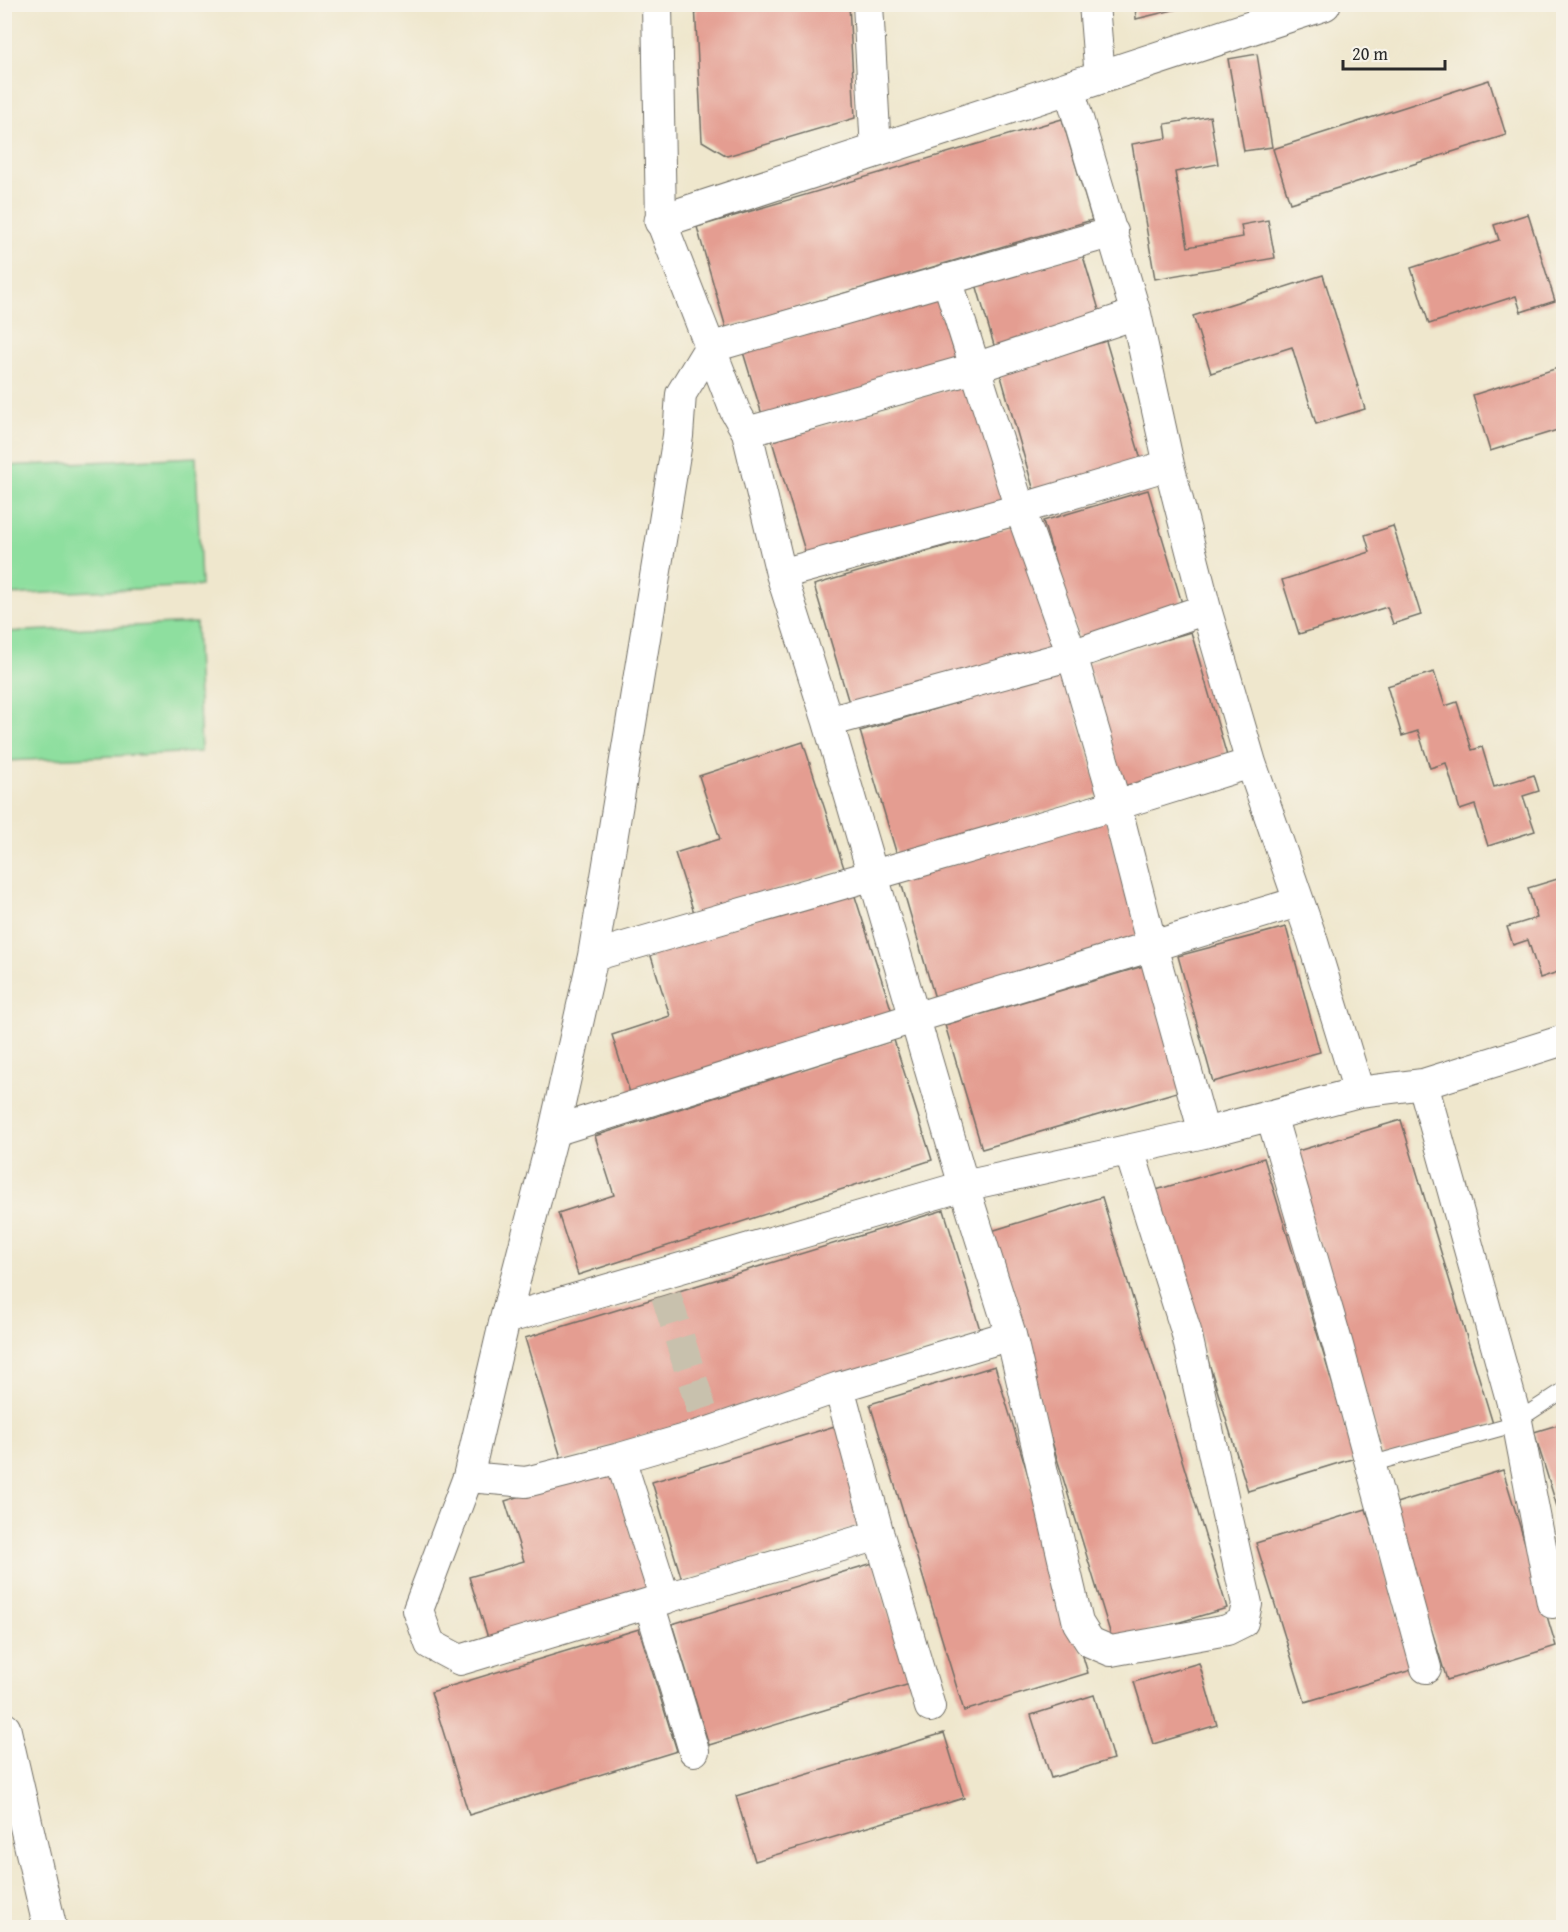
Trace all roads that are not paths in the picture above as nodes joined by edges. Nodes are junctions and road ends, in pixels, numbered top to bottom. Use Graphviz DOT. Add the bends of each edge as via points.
graph roads {
  1 [pos="657,4"];
  2 [pos="868,4"];
  3 [pos="1094,4"];
  4 [pos="1317,6"];
  5 [pos="1084,83"];
  6 [pos="876,151"];
  7 [pos="662,221"];
  8 [pos="1113,232"];
  9 [pos="947,279"];
  10 [pos="1136,314"];
  11 [pos="710,348"];
  12 [pos="975,368"];
  13 [pos="747,432"];
  14 [pos="1169,465"];
  15 [pos="1020,509"];
  16 [pos="781,574"];
  17 [pos="1206,609"];
  18 [pos="1072,655"];
  19 [pos="828,722"];
  20 [pos="1251,763"];
  21 [pos="1116,805"];
  22 [pos="873,874"];
  23 [pos="1298,902"];
  24 [pos="1152,946"];
  25 [pos="593,956"];
  26 [pos="914,1018"];
  27 [pos="1563,1040"];
  28 [pos="1423,1084"];
  29 [pos="1359,1092"];
  30 [pos="1271,1115"];
  31 [pos="554,1131"];
  32 [pos="1204,1133"];
  33 [pos="1129,1150"];
  34 [pos="964,1186"];
  35 [pos="505,1319"];
  36 [pos="1011,1335"];
  37 [pos="839,1388"];
  38 [pos="1563,1390"];
  39 [pos="1516,1421"];
  40 [pos="621,1458"];
  41 [pos="1371,1464"];
  42 [pos="468,1477"];
  43 [pos="879,1535"];
  44 [pos="657,1601"];
  45 [pos="1552,1603"];
  46 [pos="1426,1668"];
  47 [pos="930,1707"];
  48 [pos="4,1729"];
  49 [pos="694,1751"];
  50 [pos="50,1928"];
  1 -- 7 [label="street"];
  2 -- 6 [label="street"];
  3 -- 5 [label="street"];
  4 -- 5 [label="main road"];
  5 -- 6 [label="main road"];
  5 -- 8 [label="street"];
  6 -- 7 [label="main road"];
  7 -- 11 [label="street"];
  8 -- 9 [label="street"];
  8 -- 10 [label="street"];
  9 -- 11 [label="street"];
  9 -- 12 [label="street"];
  10 -- 12 [label="street"];
  10 -- 14 [label="street"];
  11 -- 13 [label="street"];
  11 -- 25 [label="street" via="681,394 678,436"];
  12 -- 13 [label="street"];
  12 -- 15 [label="street"];
  13 -- 16 [label="street"];
  14 -- 15 [label="street"];
  14 -- 17 [label="street"];
  15 -- 16 [label="street"];
  15 -- 18 [label="street"];
  16 -- 19 [label="street"];
  17 -- 18 [label="street"];
  17 -- 20 [label="street"];
  18 -- 19 [label="street"];
  18 -- 21 [label="street"];
  19 -- 22 [label="street"];
  20 -- 21 [label="street"];
  20 -- 23 [label="street"];
  21 -- 22 [label="street"];
  21 -- 24 [label="street"];
  22 -- 25 [label="street"];
  22 -- 26 [label="street"];
  23 -- 24 [label="street"];
  23 -- 29 [label="street"];
  24 -- 26 [label="street"];
  24 -- 32 [label="street"];
  25 -- 31 [label="street"];
  26 -- 31 [label="street"];
  26 -- 34 [label="street"];
  27 -- 28 [label="street"];
  28 -- 29 [label="street"];
  28 -- 39 [label="street"];
  29 -- 30 [label="street"];
  30 -- 32 [label="street"];
  30 -- 41 [label="street"];
  31 -- 35 [label="street"];
  32 -- 33 [label="street"];
  33 -- 34 [label="street"];
  33 -- 36 [label="street" via="1186,1331 1247,1604 1242,1622 1227,1630 1111,1651 1090,1642 1078,1623"];
  34 -- 35 [label="street" via="662,1285"];
  34 -- 36 [label="street"];
  35 -- 42 [label="street"];
  36 -- 37 [label="street"];
  37 -- 40 [label="street" via="706,1424"];
  37 -- 43 [label="street"];
  38 -- 39 [label="lane"];
  39 -- 41 [label="lane"];
  39 -- 45 [label="street"];
  40 -- 42 [label="street" via="526,1482"];
  40 -- 44 [label="street"];
  41 -- 46 [label="street"];
  42 -- 44 [label="street" via="418,1610 430,1644 460,1660"];
  43 -- 44 [label="street"];
  43 -- 47 [label="street"];
  44 -- 49 [label="street"];
  48 -- 50 [label="main road"];
}
